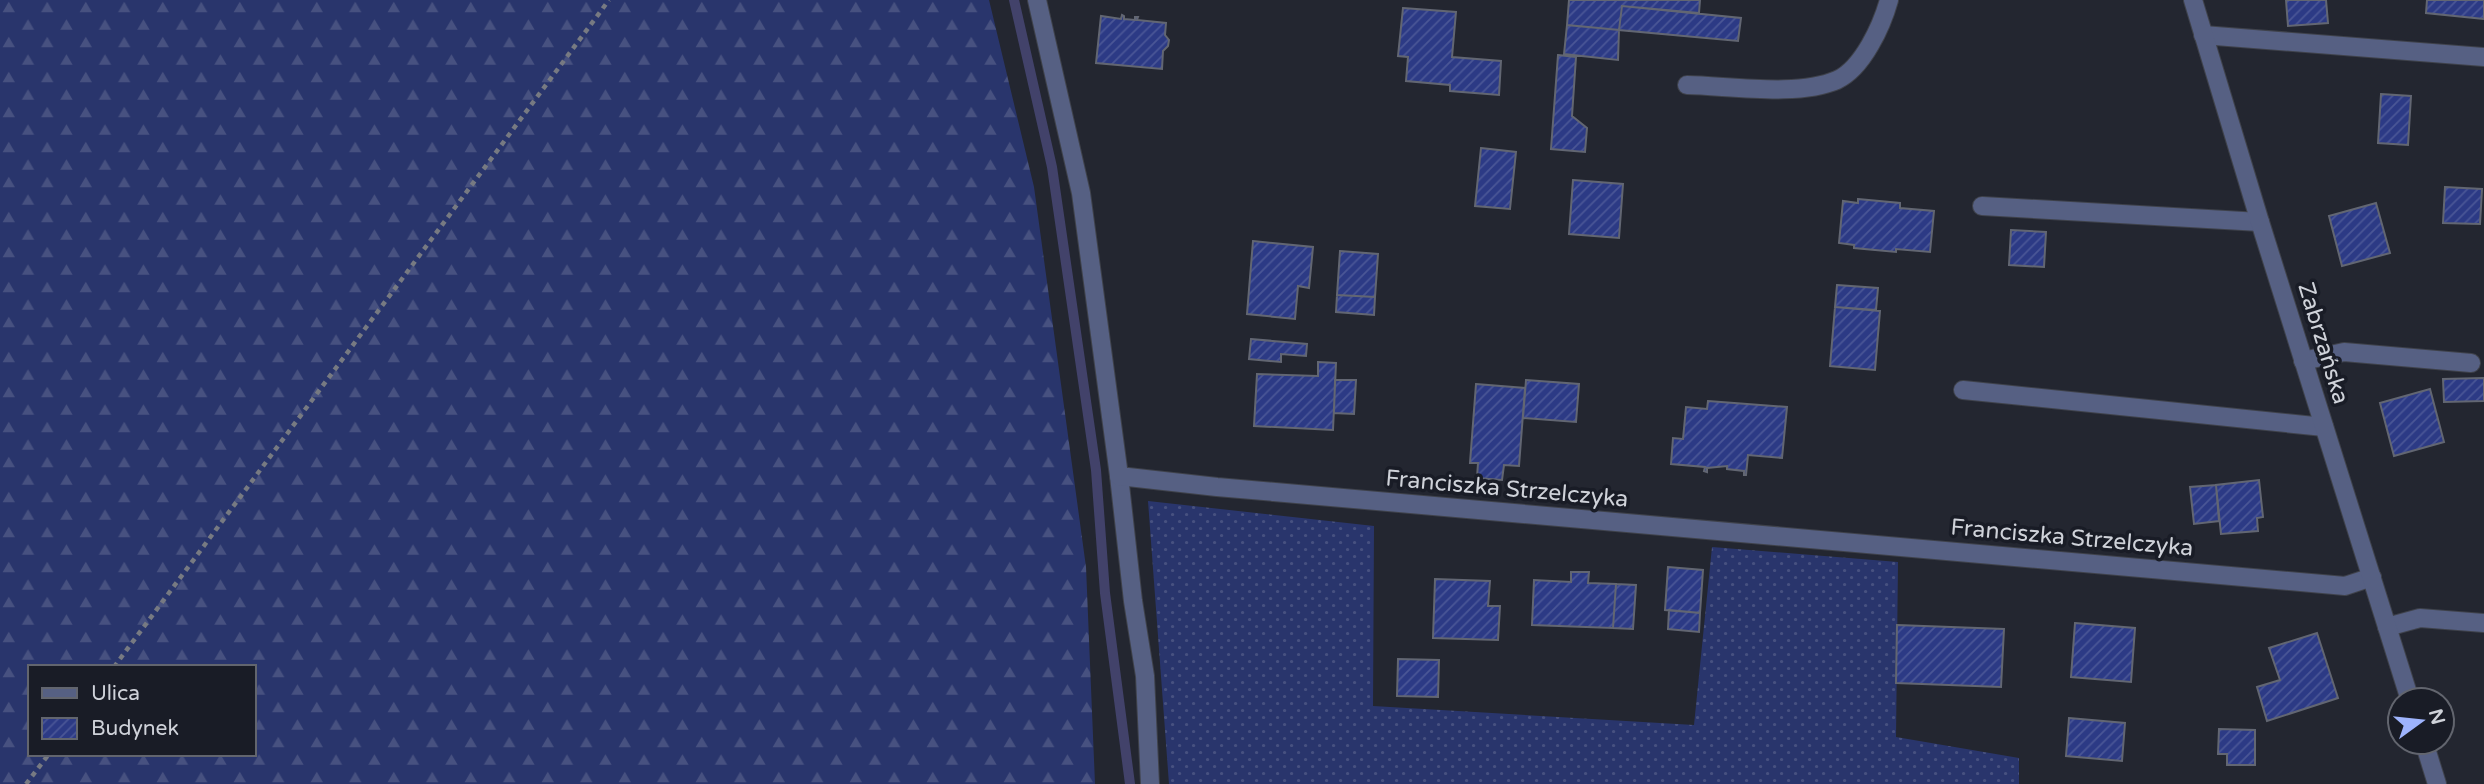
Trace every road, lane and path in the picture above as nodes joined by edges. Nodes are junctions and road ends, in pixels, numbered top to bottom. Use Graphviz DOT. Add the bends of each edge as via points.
graph roads {
  1 [pos="609,0"];
  2 [pos="1037,0"];
  3 [pos="1889,0"];
  4 [pos="2193,0"];
  5 [pos="2203,35"];
  6 [pos="2484,57"];
  7 [pos="1687,85"];
  8 [pos="1982,206"];
  9 [pos="2260,222"];
  10 [pos="2304,361"];
  11 [pos="2471,363"];
  12 [pos="1963,390"];
  13 [pos="2324,427"];
  14 [pos="1119,476"];
  15 [pos="2372,577"];
  16 [pos="2484,623"];
  17 [pos="2387,627"];
  18 [pos="115,665"];
  19 [pos="2406,686"];
  20 [pos="47,756"];
  21 [pos="2428,756"];
  22 [pos="26,784"];
  23 [pos="1150,784"];
  24 [pos="2437,784"];
  1 -- 18 [label="path"];
  2 -- 14 [label="street" via="1081,193"];
  3 -- 7 [label="street" via="1881,26 1858,61 1839,79 1801,89"];
  4 -- 5 [label="street, Zabrzańska"];
  5 -- 6 [label="street"];
  5 -- 9 [label="street, Zabrzańska"];
  8 -- 9 [label="street"];
  9 -- 10 [label="street, Zabrzańska"];
  10 -- 11 [label="street" via="2344,352"];
  10 -- 13 [label="street, Zabrzańska"];
  12 -- 13 [label="street"];
  13 -- 15 [label="street, Zabrzańska"];
  14 -- 15 [label="street, Franciszka Strzelczyka" via="2345,586"];
  14 -- 23 [label="street" via="1145,676"];
  15 -- 17 [label="street, Zabrzańska"];
  16 -- 17 [label="street" via="2420,618"];
  17 -- 19 [label="street, Zabrzańska"];
  20 -- 22 [label="path"];
  21 -- 24 [label="street"];
}
